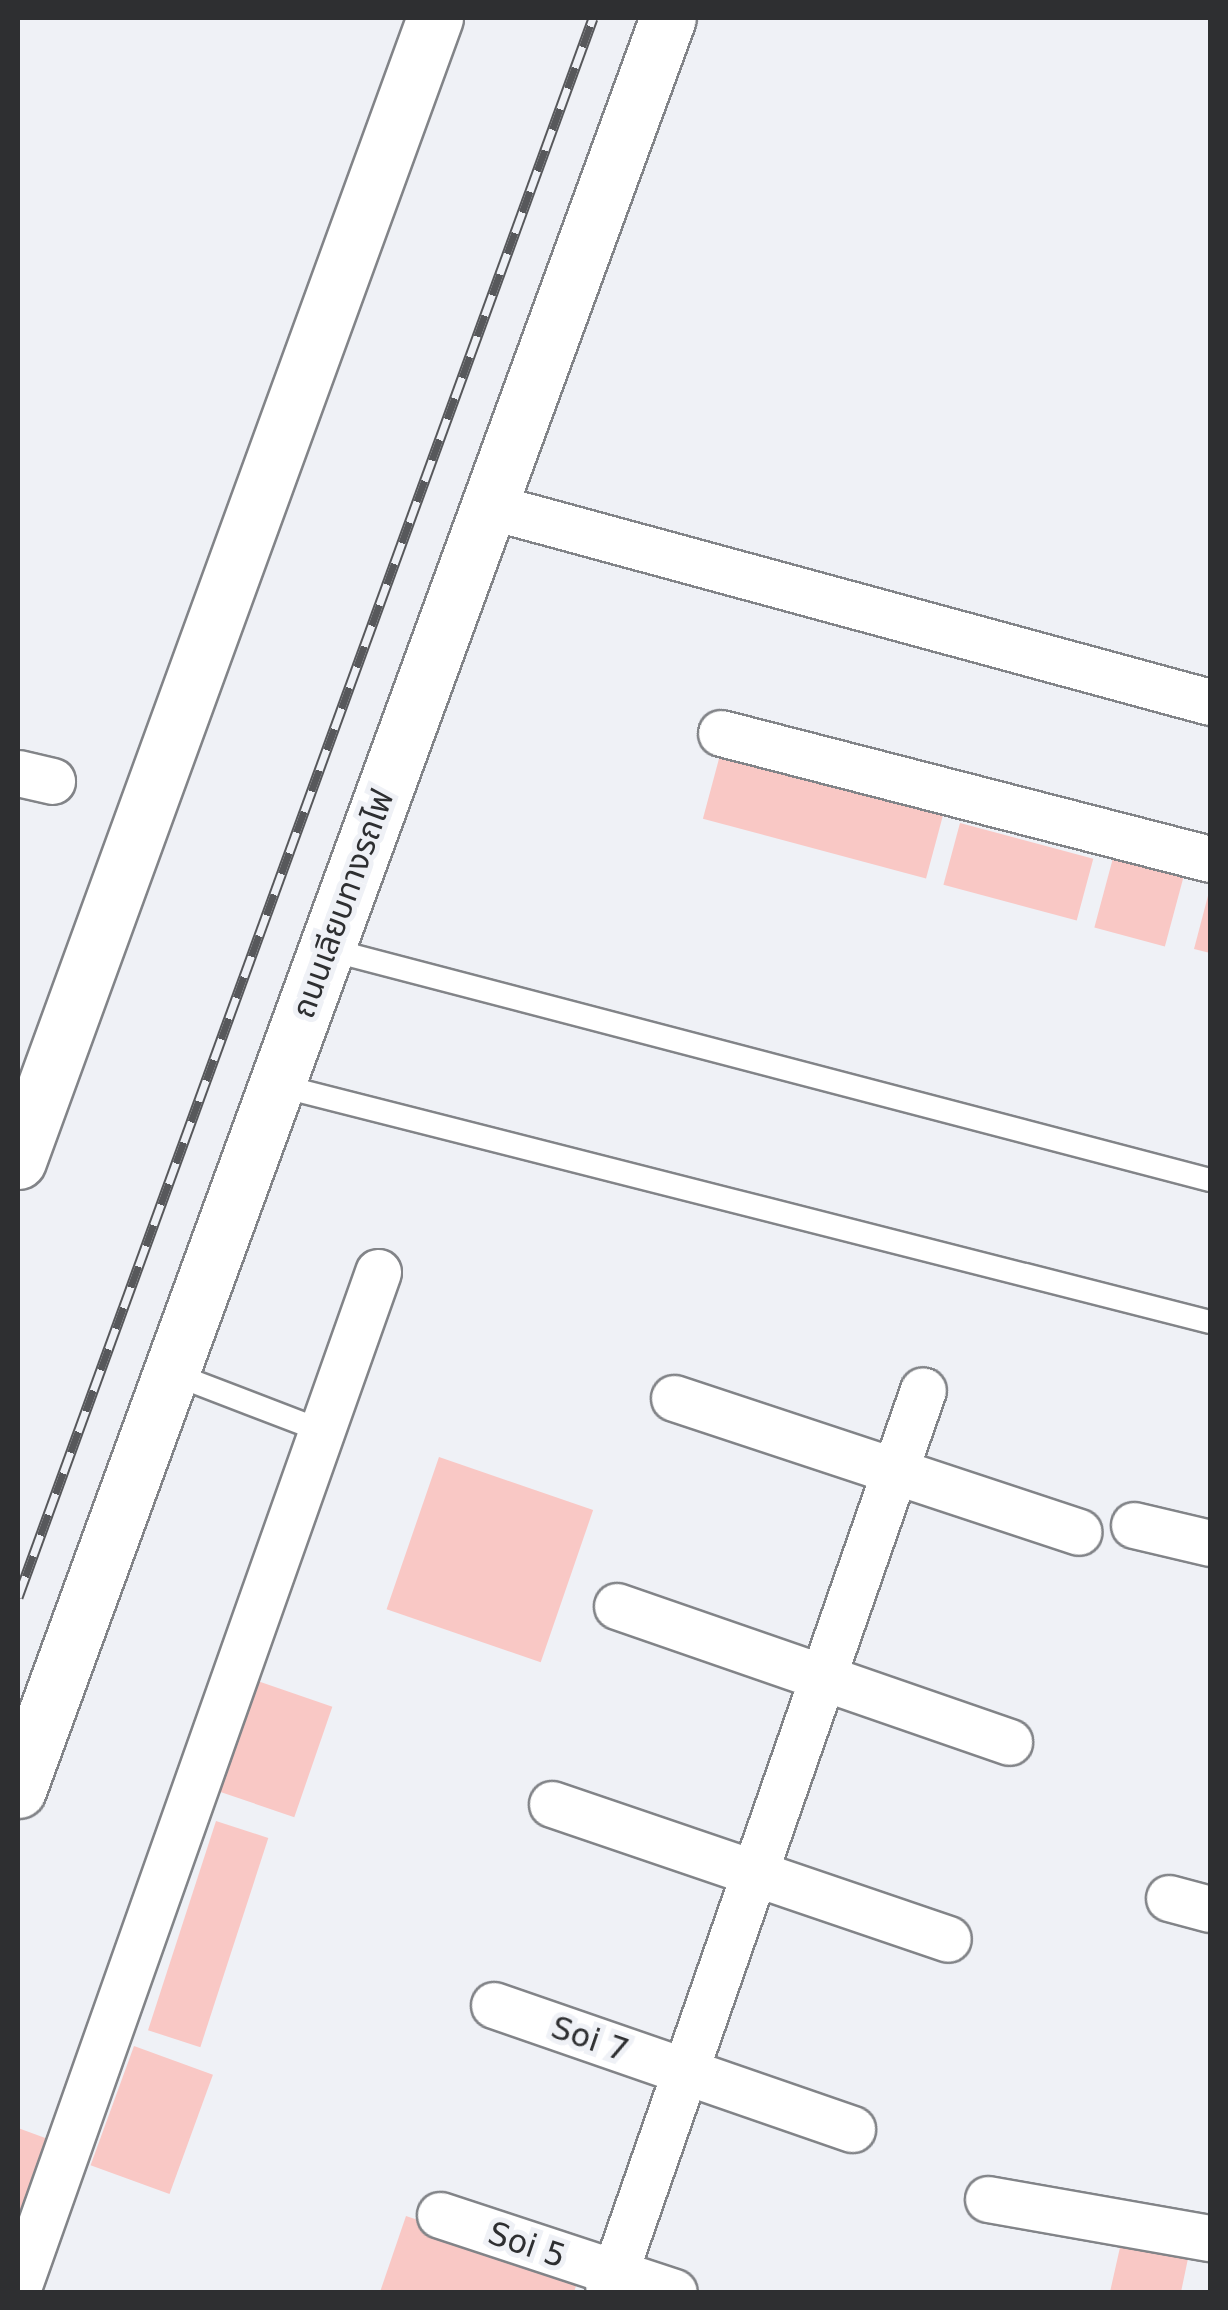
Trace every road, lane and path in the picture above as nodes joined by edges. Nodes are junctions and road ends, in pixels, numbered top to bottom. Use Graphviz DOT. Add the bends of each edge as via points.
graph roads {
  1 [pos="435,18"];
  2 [pos="668,18"];
  3 [pos="489,506"];
  4 [pos="1210,702"];
  5 [pos="721,733"];
  6 [pos="1210,859"];
  7 [pos="327,948"];
  8 [pos="278,1085"];
  9 [pos="18,1160"];
  10 [pos="1210,1180"];
  11 [pos="378,1272"];
  12 [pos="1210,1322"];
  13 [pos="168,1372"];
  14 [pos="923,1390"];
  15 [pos="674,1398"];
  16 [pos="322,1432"];
  17 [pos="894,1473"];
  18 [pos="1134,1525"];
  19 [pos="1078,1532"];
  20 [pos="1210,1544"];
  21 [pos="617,1606"];
  22 [pos="823,1677"];
  23 [pos="1009,1742"];
  24 [pos="18,1790"];
  25 [pos="552,1804"];
  26 [pos="755,1872"];
  27 [pos="948,1938"];
  28 [pos="494,2006"];
  29 [pos="685,2072"];
  30 [pos="852,2129"];
  31 [pos="988,2199"];
  32 [pos="440,2215"];
  33 [pos="1210,2238"];
  34 [pos="611,2283"];
  35 [pos="18,2288"];
  36 [pos="674,2292"];
  1 -- 9 [label="street"];
  2 -- 3 [label="street, ถนนเลียบทางรถไฟ"];
  3 -- 4 [label="street"];
  3 -- 7 [label="street, ถนนเลียบทางรถไฟ"];
  5 -- 6 [label="street"];
  7 -- 8 [label="street, ถนนเลียบทางรถไฟ"];
  7 -- 10 [label="lane"];
  8 -- 12 [label="lane"];
  8 -- 13 [label="street, ถนนเลียบทางรถไฟ"];
  11 -- 16 [label="street"];
  13 -- 16 [label="lane"];
  13 -- 24 [label="street, ถนนเลียบทางรถไฟ"];
  14 -- 17 [label="street"];
  15 -- 17 [label="street"];
  16 -- 35 [label="street"];
  17 -- 19 [label="street"];
  17 -- 22 [label="street"];
  18 -- 20 [label="street"];
  21 -- 22 [label="street"];
  22 -- 23 [label="street"];
  22 -- 26 [label="street"];
  25 -- 26 [label="street"];
  26 -- 27 [label="street"];
  26 -- 29 [label="street"];
  28 -- 29 [label="street, Soi 7"];
  29 -- 30 [label="street, Soi 7"];
  29 -- 34 [label="street"];
  31 -- 33 [label="street"];
  32 -- 34 [label="street, Soi 5"];
  34 -- 36 [label="street, Soi 5"];
}
